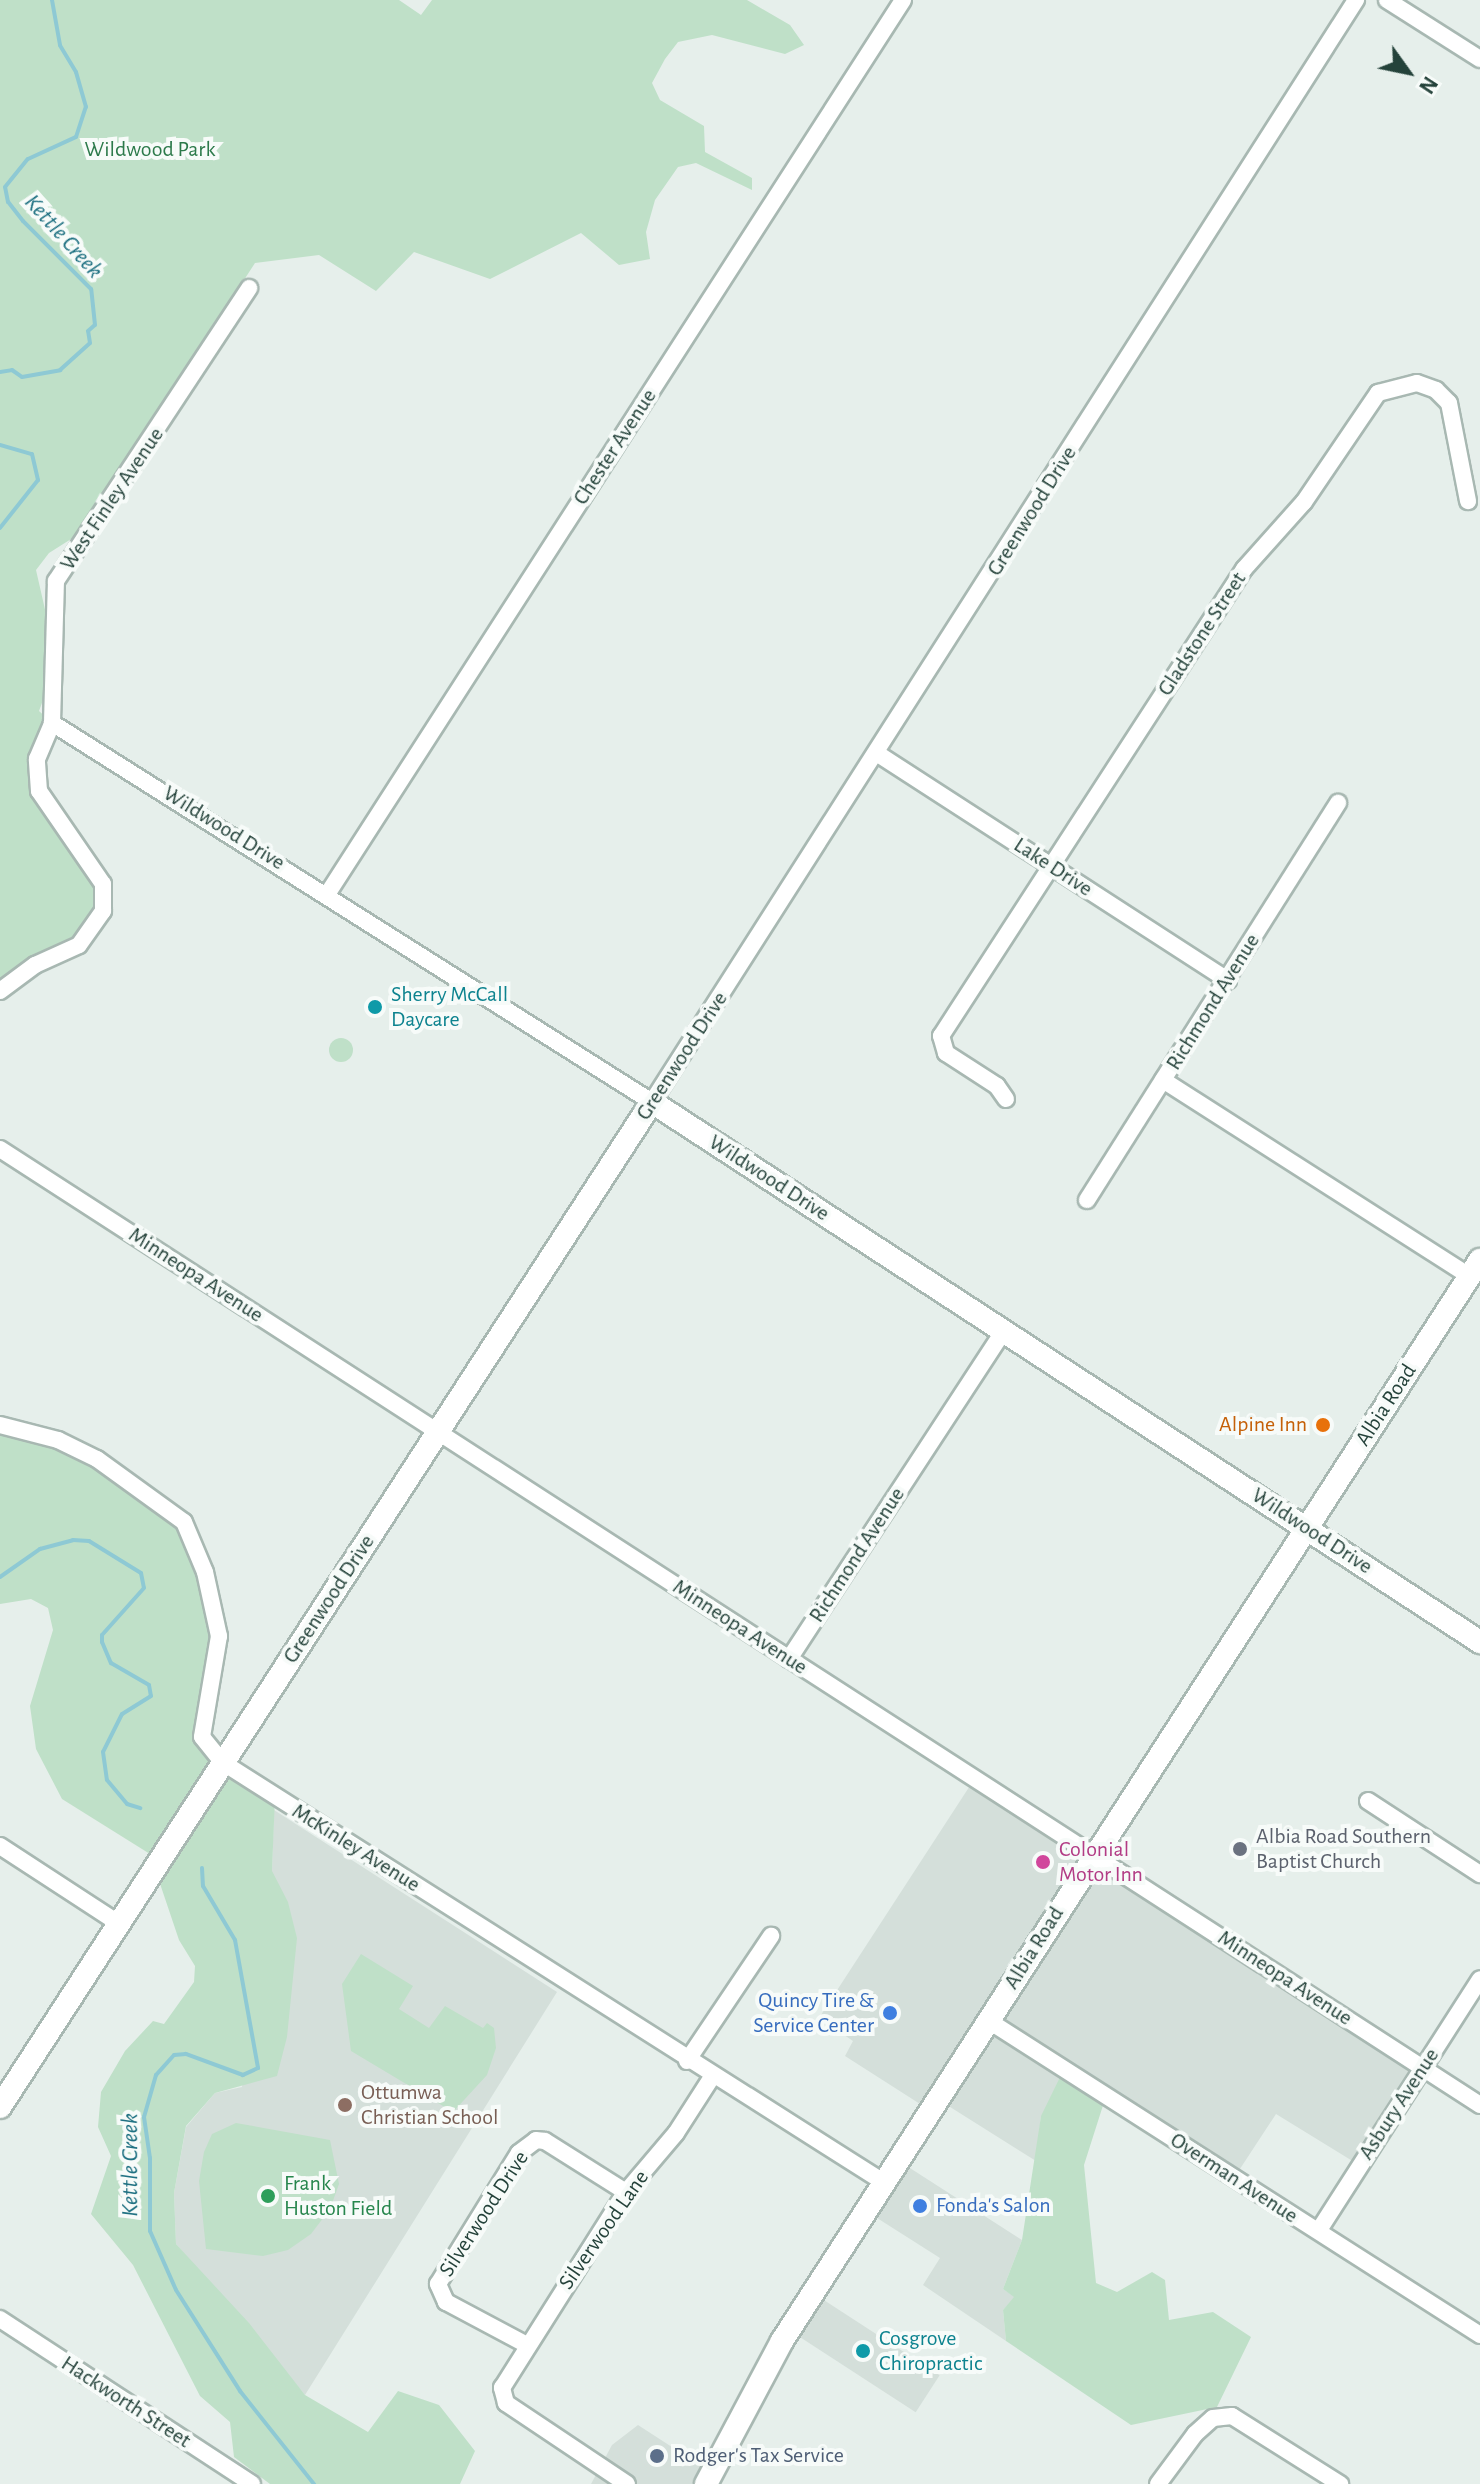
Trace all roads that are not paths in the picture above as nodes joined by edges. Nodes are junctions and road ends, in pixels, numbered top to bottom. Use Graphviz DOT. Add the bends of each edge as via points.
graph roads {
  1 [pos="903,0"];
  2 [pos="1356,0"];
  3 [pos="1387,0"];
  4 [pos="1480,59"];
  5 [pos="249,288"];
  6 [pos="1468,501"];
  7 [pos="52,723"];
  8 [pos="878,754"];
  9 [pos="1338,803"];
  10 [pos="1050,865"];
  11 [pos="328,893"];
  12 [pos="1228,980"];
  13 [pos="0,991"];
  14 [pos="1163,1080"];
  15 [pos="1006,1099"];
  16 [pos="652,1102"];
  17 [pos="0,1149"];
  18 [pos="1087,1200"];
  19 [pos="1475,1268"];
  20 [pos="1004,1330"];
  21 [pos="0,1425"];
  22 [pos="439,1432"];
  23 [pos="1304,1525"];
  24 [pos="1480,1642"];
  25 [pos="789,1659"];
  26 [pos="222,1762"];
  27 [pos="1368,1801"];
  28 [pos="0,1846"];
  29 [pos="1095,1853"];
  30 [pos="1480,1874"];
  31 [pos="118,1923"];
  32 [pos="771,1936"];
  33 [pos="1480,1979"];
  34 [pos="989,2021"];
  35 [pos="687,2061"];
  36 [pos="1421,2067"];
  37 [pos="712,2077"];
  38 [pos="3,2094"];
  39 [pos="1480,2105"];
  40 [pos="885,2183"];
  41 [pos="626,2192"];
  42 [pos="1319,2230"];
  43 [pos="0,2319"];
  44 [pos="1480,2335"];
  45 [pos="527,2345"];
  46 [pos="252,2484"];
  47 [pos="627,2484"];
  48 [pos="706,2484"];
  49 [pos="1158,2484"];
  50 [pos="1340,2484"];
  1 -- 11 [label="street, Chester Avenue"];
  2 -- 8 [label="street, Greenwood Drive"];
  3 -- 4 [label="street"];
  5 -- 7 [label="street, West Finley Avenue" via="56,581"];
  6 -- 10 [label="street, Gladstone Street" via="1449,403 1436,390 1417,383 1378,393 1304,502 1244,569"];
  7 -- 11 [label="street, Wildwood Drive"];
  7 -- 13 [label="street, West Finley Avenue" via="37,759 39,791 103,884 103,911 79,945 35,965"];
  8 -- 10 [label="street, Lake Drive"];
  8 -- 16 [label="street, Greenwood Drive"];
  9 -- 12 [label="street, Richmond Avenue"];
  10 -- 12 [label="street, Lake Drive"];
  10 -- 15 [label="street, Gladstone Street" via="941,1036 946,1053 997,1086"];
  11 -- 16 [label="street, Wildwood Drive"];
  12 -- 14 [label="street, Richmond Avenue"];
  14 -- 18 [label="street, Richmond Avenue"];
  14 -- 19 [label="street"];
  16 -- 20 [label="street, Wildwood Drive"];
  16 -- 22 [label="street, Greenwood Drive"];
  17 -- 22 [label="street, Minneopa Avenue"];
  19 -- 23 [label="street, Albia Road"];
  20 -- 23 [label="street, Wildwood Drive"];
  20 -- 25 [label="street, Richmond Avenue"];
  21 -- 26 [label="street, McKinley Avenue" via="58,1440 97,1459 184,1522 205,1572 219,1636 202,1737"];
  22 -- 25 [label="street, Minneopa Avenue"];
  22 -- 26 [label="street, Greenwood Drive"];
  23 -- 24 [label="street, Wildwood Drive"];
  23 -- 29 [label="street, Albia Road"];
  25 -- 29 [label="street, Minneopa Avenue"];
  26 -- 31 [label="street, Greenwood Drive"];
  26 -- 35 [label="street, McKinley Avenue"];
  27 -- 30 [label="street"];
  28 -- 31 [label="street"];
  29 -- 34 [label="street, Albia Road"];
  29 -- 36 [label="street, Minneopa Avenue"];
  31 -- 38 [label="street, Greenwood Drive"];
  32 -- 35 [label="street"];
  33 -- 36 [label="street, Asbury Avenue"];
  34 -- 40 [label="street, Albia Road"];
  34 -- 42 [label="street, Overman Avenue"];
  35 -- 37 [label="street, McKinley Avenue"];
  36 -- 39 [label="street, Minneopa Avenue"];
  36 -- 42 [label="street, Asbury Avenue"];
  37 -- 40 [label="street, McKinley Avenue"];
  37 -- 41 [label="street, Silverwood Lane" via="676,2133"];
  40 -- 48 [label="street, Albia Road" via="782,2341"];
  41 -- 45 [label="street, Silverwood Lane"];
  41 -- 45 [label="street, Silverwood Drive" via="545,2141 523,2148 513,2163 438,2284 446,2302"];
  42 -- 44 [label="street, Overman Avenue"];
  43 -- 46 [label="street, Hackworth Street"];
  45 -- 47 [label="street, Silverwood Lane" via="502,2388 506,2403"];
  49 -- 50 [label="street" via="1195,2434 1213,2418 1232,2416"];
}
